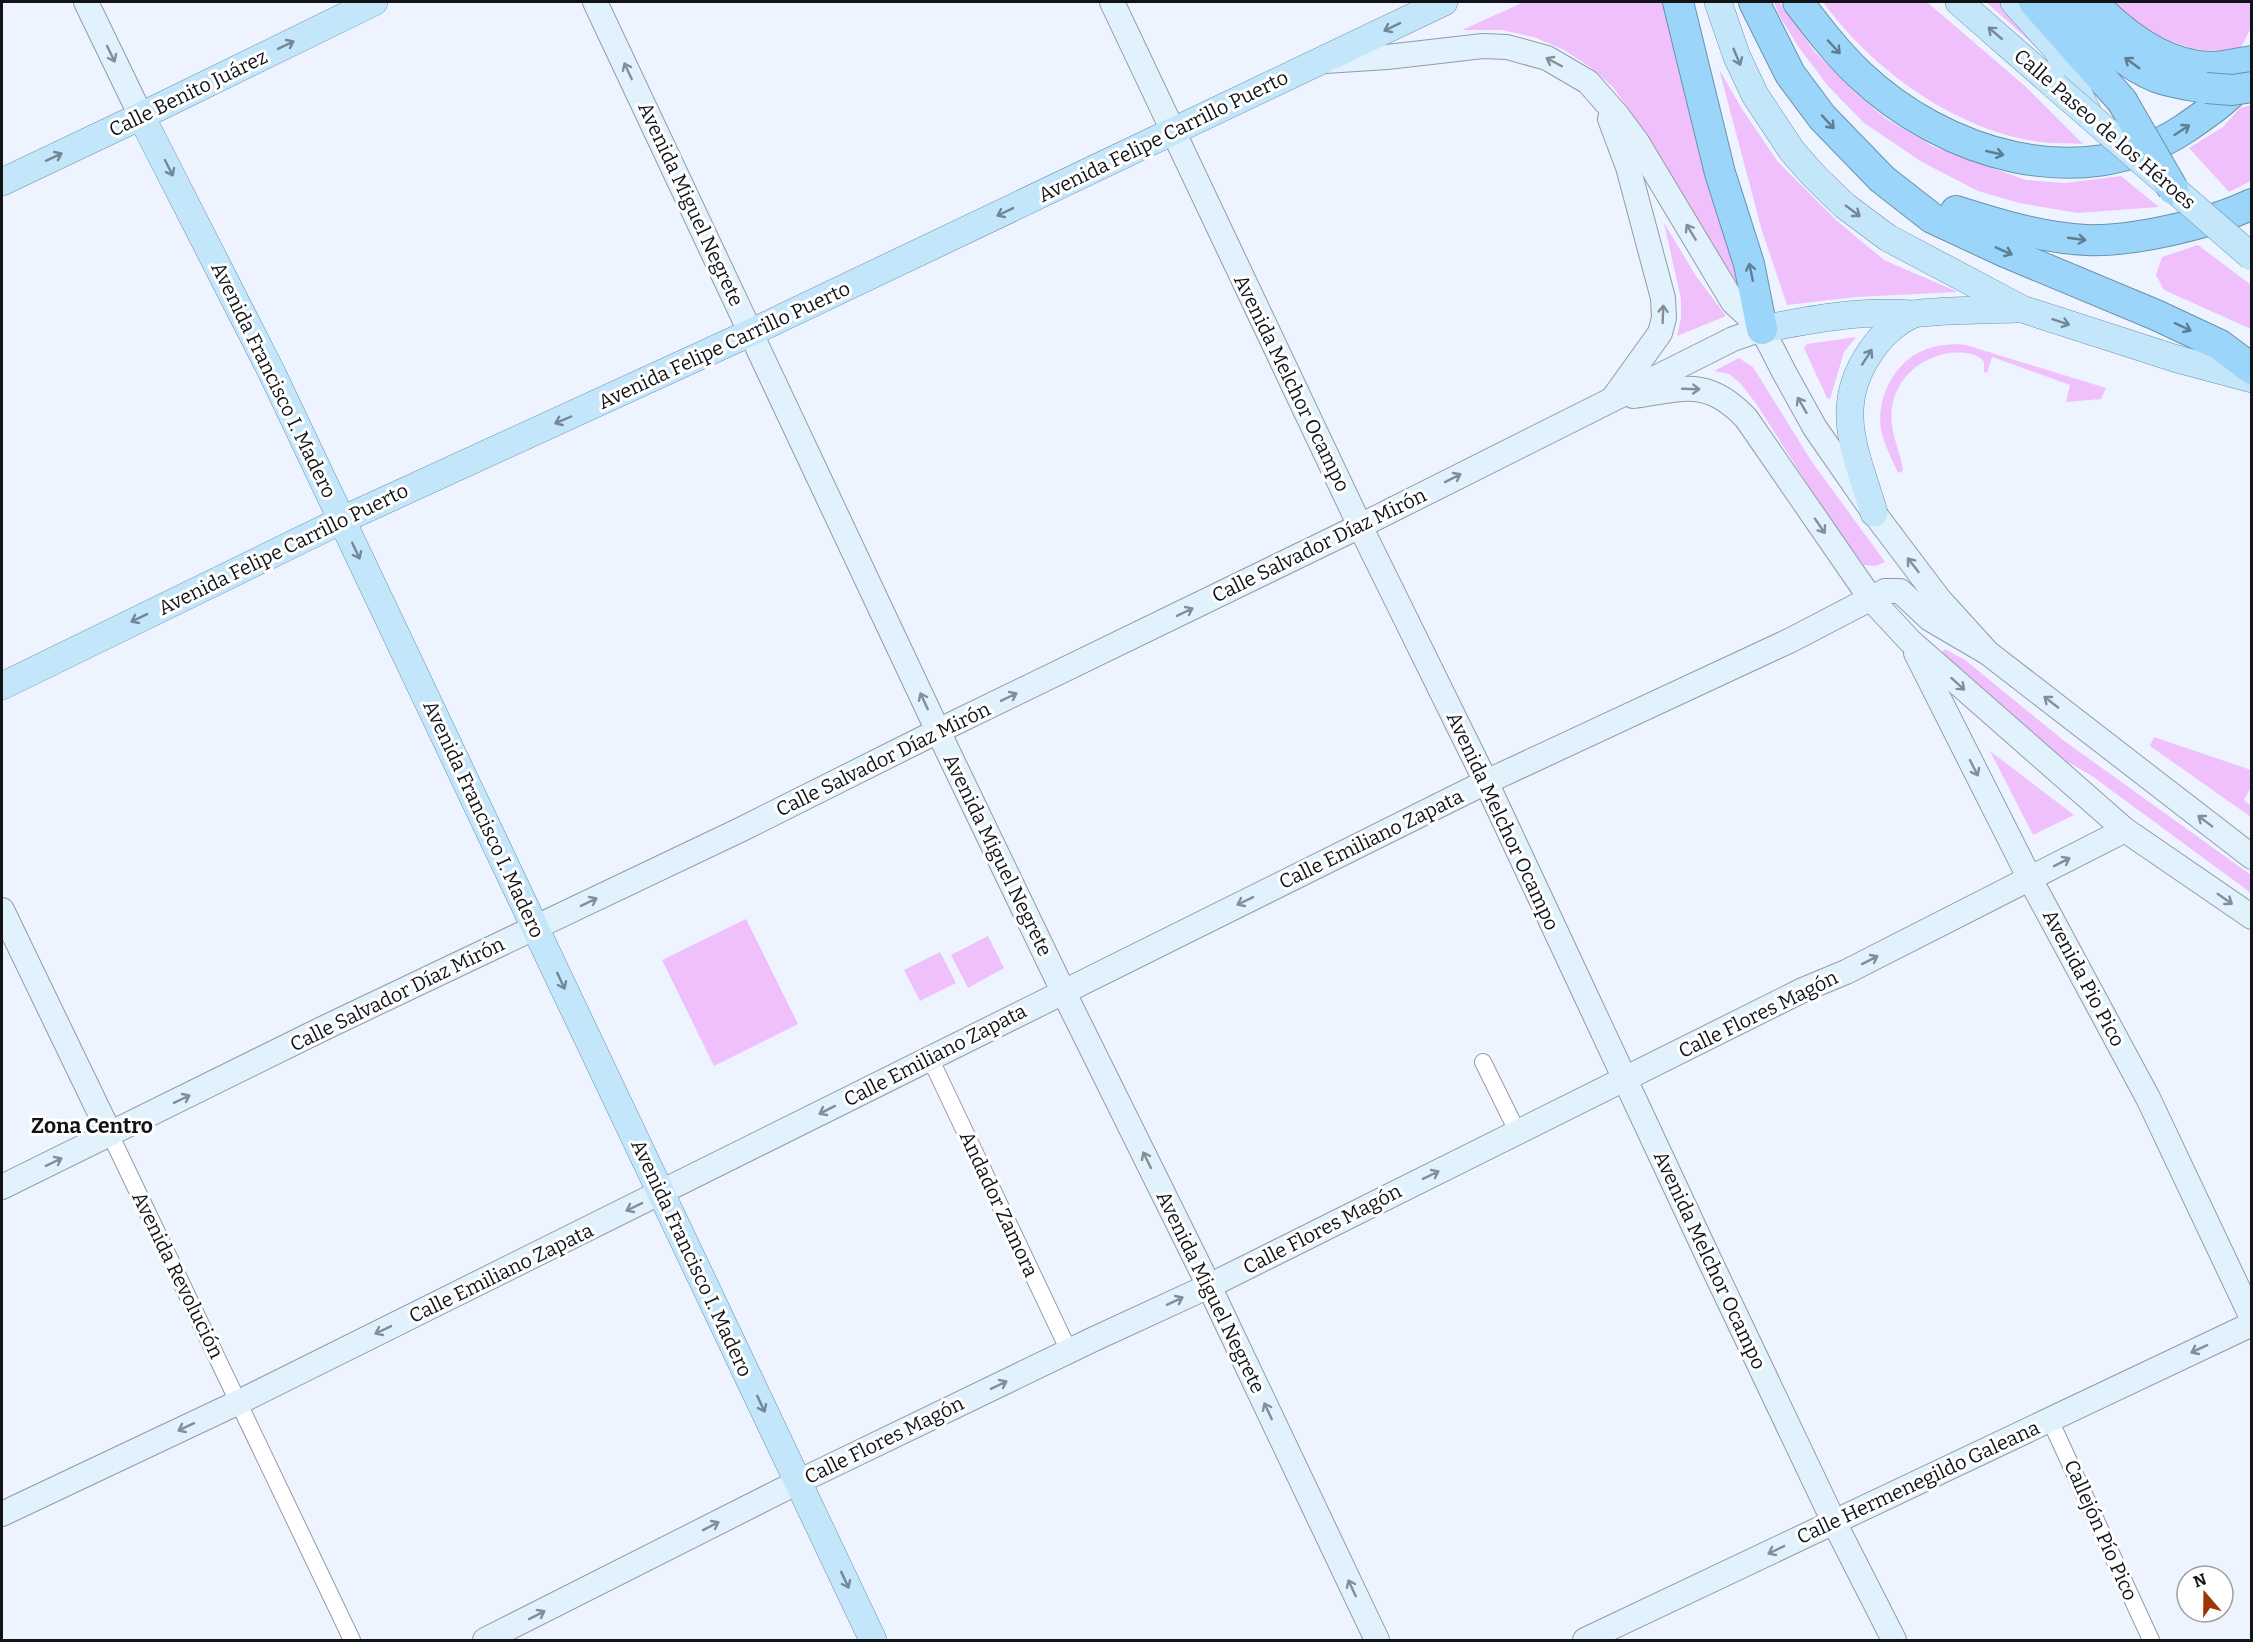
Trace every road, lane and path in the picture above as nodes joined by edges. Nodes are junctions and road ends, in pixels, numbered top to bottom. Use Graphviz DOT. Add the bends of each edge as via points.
graph roads {
  1 [pos="86,2"];
  2 [pos="374,2"];
  3 [pos="595,2"];
  4 [pos="1112,2"];
  5 [pos="1444,2"];
  6 [pos="1678,2"];
  7 [pos="1718,2"];
  8 [pos="1754,2"];
  9 [pos="1798,2"];
  10 [pos="1959,2"];
  11 [pos="2014,2"];
  12 [pos="2034,2"];
  13 [pos="2061,2"];
  14 [pos="2092,2"];
  15 [pos="1320,61"];
  16 [pos="2252,61"];
  17 [pos="2252,70"];
  18 [pos="2209,77"];
  19 [pos="2252,87"];
  20 [pos="1600,97"];
  21 [pos="2088,115"];
  22 [pos="141,116"];
  23 [pos="1172,131"];
  24 [pos="1882,179"];
  25 [pos="2,182"];
  26 [pos="2173,189"];
  27 [pos="2252,204"];
  28 [pos="2252,257"];
  29 [pos="2022,309"];
  30 [pos="1913,314"];
  31 [pos="1762,329"];
  32 [pos="752,332"];
  33 [pos="2252,369"];
  34 [pos="2252,379"];
  35 [pos="1613,399"];
  36 [pos="1874,513"];
  37 [pos="342,520"];
  38 [pos="1360,526"];
  39 [pos="1871,599"];
  40 [pos="1910,641"];
  41 [pos="1988,653"];
  42 [pos="2,686"];
  43 [pos="938,731"];
  44 [pos="1486,782"];
  45 [pos="2125,830"];
  46 [pos="2252,857"];
  47 [pos="2030,879"];
  48 [pos="2,910"];
  49 [pos="2252,917"];
  50 [pos="536,928"];
  51 [pos="1063,991"];
  52 [pos="930,1058"];
  53 [pos="1483,1062"];
  54 [pos="1624,1079"];
  55 [pos="1517,1131"];
  56 [pos="110,1134"];
  57 [pos="2,1187"];
  58 [pos="662,1194"];
  59 [pos="1209,1286"];
  60 [pos="2252,1318"];
  61 [pos="2252,1324"];
  62 [pos="1069,1351"];
  63 [pos="239,1402"];
  64 [pos="2050,1419"];
  65 [pos="798,1482"];
  66 [pos="2,1514"];
  67 [pos="1834,1522"];
  68 [pos="351,1641"];
  69 [pos="485,1641"];
  70 [pos="873,1641"];
  71 [pos="1377,1641"];
  72 [pos="1585,1641"];
  73 [pos="1894,1641"];
  74 [pos="2151,1641"];
  1 -- 22 [label="street, Avenida Francisco I. Madero, one-way"];
  22 -- 2 [label="main road, Calle Benito Juárez, one-way"];
  32 -- 3 [label="street, Avenida Miguel Negrete, one-way"];
  4 -- 23 [label="street, Avenida Melchor Ocampo"];
  5 -- 15 [label="main road, Avenida Felipe Carrillo Puerto, one-way"];
  31 -- 6 [label="highway, one-way" via="1749,264 1720,173"];
  7 -- 29 [label="main road, one-way" via="1755,94 1792,151 1815,177 1845,206 1888,238"];
  8 -- 24 [label="highway, one-way" via="1790,74 1822,117"];
  9 -- 17 [label="highway, one-way" via="1824,38 1860,75 1897,104 1939,130 1985,150 2028,160 2071,164 2142,151 2214,109"];
  21 -- 10 [label="main road, Calle Paseo de los Héroes, one-way, bridge"];
  11 -- 21 [label="main road" via="2058,51"];
  12 -- 26 [label="highway, bridge" via="2122,101"];
  18 -- 13 [label="highway, one-way" via="2174,82 2144,71"];
  14 -- 18 [label="highway" via="2120,29 2161,54 2194,65"];
  20 -- 15 [label="street, one-way" via="1588,82 1547,58 1507,47"];
  15 -- 23 [label="main road, Avenida Felipe Carrillo Puerto"];
  16 -- 18 [label="highway"];
  18 -- 19 [label="highway, bridge" via="2232,90"];
  31 -- 20 [label="street, one-way" via="1733,302 1637,142"];
  35 -- 20 [label="street, one-way" via="1656,341 1664,318 1663,298 1628,167"];
  21 -- 26 [label="main road, Calle Paseo de los Héroes, bridge"];
  25 -- 22 [label="main road, Calle Benito Juárez, one-way"];
  22 -- 37 [label="main road, Avenida Francisco I. Madero, one-way"];
  23 -- 32 [label="main road, Avenida Felipe Carrillo Puerto, one-way"];
  23 -- 38 [label="street, Avenida Melchor Ocampo"];
  24 -- 27 [label="highway, one-way" via="1937,205 1993,223 2086,240 2127,238 2184,227"];
  24 -- 33 [label="highway, one-way" via="1932,218 2210,340"];
  26 -- 28 [label="main road, Calle Paseo de los Héroes, bridge"];
  29 -- 30 [label="main road"];
  29 -- 34 [label="main road, one-way"];
  30 -- 31 [label="main road" via="1834,315"];
  36 -- 30 [label="main road, one-way" via="1851,433 1850,393 1879,339"];
  31 -- 35 [label="street, Calle Salvador Díaz Mirón" via="1733,339"];
  36 -- 31 [label="street, one-way" via="1815,428"];
  32 -- 37 [label="main road, Avenida Felipe Carrillo Puerto, one-way"];
  43 -- 32 [label="street, Avenida Miguel Negrete, one-way"];
  38 -- 35 [label="street, Calle Salvador Díaz Mirón, one-way"];
  35 -- 39 [label="street, one-way" via="1693,388 1722,396 1746,418"];
  41 -- 36 [label="street, one-way"];
  37 -- 42 [label="main road, Avenida Felipe Carrillo Puerto, one-way"];
  37 -- 50 [label="main road, Avenida Francisco I. Madero, one-way"];
  43 -- 38 [label="street, Calle Salvador Díaz Mirón, one-way"];
  38 -- 44 [label="street, Avenida Melchor Ocampo"];
  39 -- 40 [label="street"];
  39 -- 41 [label="street, Calle Emiliano Zapata" via="1885,591 1900,591 1930,619"];
  39 -- 44 [label="street, Calle Emiliano Zapata"];
  40 -- 45 [label="street, one-way"];
  40 -- 47 [label="street, Avenida Pio Pico, one-way"];
  46 -- 41 [label="street, one-way"];
  50 -- 43 [label="street, Calle Salvador Díaz Mirón, one-way"];
  43 -- 51 [label="street, Avenida Miguel Negrete"];
  44 -- 51 [label="street, Calle Emiliano Zapata, one-way"];
  44 -- 54 [label="street, Avenida Melchor Ocampo"];
  47 -- 45 [label="street, Calle Flores Magón, one-way"];
  45 -- 49 [label="street, one-way"];
  54 -- 47 [label="street, Calle Flores Magón, one-way"];
  47 -- 60 [label="street, Avenida Pio Pico" via="2148,1098"];
  48 -- 56 [label="street, Avenida Revolución"];
  56 -- 50 [label="street, Calle Salvador Díaz Mirón, one-way"];
  50 -- 58 [label="main road, Avenida Francisco I. Madero, one-way"];
  51 -- 52 [label="street, Calle Emiliano Zapata"];
  59 -- 51 [label="street, Avenida Miguel Negrete, one-way"];
  52 -- 58 [label="street, Calle Emiliano Zapata, one-way"];
  52 -- 62 [label="street, Andador Zamora"];
  53 -- 55 [label="street"];
  54 -- 55 [label="street, Calle Flores Magón"];
  54 -- 67 [label="street, Avenida Melchor Ocampo"];
  59 -- 55 [label="street, Calle Flores Magón, one-way"];
  57 -- 56 [label="street, Calle Salvador Díaz Mirón, one-way"];
  56 -- 63 [label="street, Avenida Revolución"];
  58 -- 63 [label="street, Calle Emiliano Zapata, one-way"];
  58 -- 65 [label="main road, Avenida Francisco I. Madero, one-way"];
  62 -- 59 [label="street, Calle Flores Magón, one-way"];
  71 -- 59 [label="street, Avenida Miguel Negrete, one-way"];
  61 -- 64 [label="street, Calle Hermenegildo Galeana, one-way"];
  65 -- 62 [label="street, Calle Flores Magón, one-way"];
  63 -- 66 [label="street, Calle Emiliano Zapata, one-way"];
  63 -- 68 [label="street, Avenida Revolución"];
  64 -- 67 [label="street, Calle Hermenegildo Galeana"];
  64 -- 74 [label="street, Callejón Pío Pico"];
  69 -- 65 [label="street, Calle Flores Magón, one-way"];
  65 -- 70 [label="main road, Avenida Francisco I. Madero, one-way"];
  67 -- 72 [label="street, Calle Hermenegildo Galeana, one-way"];
  67 -- 73 [label="street, Avenida Melchor Ocampo"];
}
